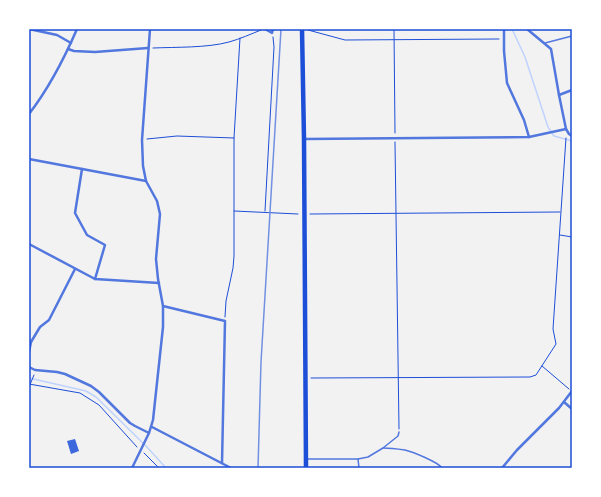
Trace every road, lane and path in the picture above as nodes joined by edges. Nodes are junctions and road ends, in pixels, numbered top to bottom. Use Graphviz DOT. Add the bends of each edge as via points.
graph roads {
  1 [pos="29,29"];
  2 [pos="77,29"];
  3 [pos="150,29"];
  4 [pos="265,29"];
  5 [pos="273,29"];
  6 [pos="302,29"];
  7 [pos="305,29"];
  8 [pos="394,29"];
  9 [pos="504,29"];
  10 [pos="528,29"];
  11 [pos="272,33"];
  12 [pos="572,36"];
  13 [pos="240,38"];
  14 [pos="503,39"];
  15 [pos="394,40"];
  16 [pos="71,43"];
  17 [pos="544,43"];
  18 [pos="68,48"];
  19 [pos="148,48"];
  20 [pos="572,90"];
  21 [pos="559,95"];
  22 [pos="29,114"];
  23 [pos="566,129"];
  24 [pos="572,136"];
  25 [pos="395,137"];
  26 [pos="529,137"];
  27 [pos="234,138"];
  28 [pos="304,139"];
  29 [pos="142,140"];
  30 [pos="29,159"];
  31 [pos="82,169"];
  32 [pos="146,181"];
  33 [pos="234,211"];
  34 [pos="266,212"];
  35 [pos="561,212"];
  36 [pos="396,213"];
  37 [pos="304,214"];
  38 [pos="560,235"];
  39 [pos="572,237"];
  40 [pos="29,244"];
  41 [pos="75,269"];
  42 [pos="94,279"];
  43 [pos="159,283"];
  44 [pos="163,306"];
  45 [pos="225,321"];
  46 [pos="30,342"];
  47 [pos="29,352"];
  48 [pos="542,366"];
  49 [pos="29,367"];
  50 [pos="35,370"];
  51 [pos="398,377"];
  52 [pos="305,378"];
  53 [pos="30,384"];
  54 [pos="29,388"];
  55 [pos="572,391"];
  56 [pos="564,402"];
  57 [pos="572,409"];
  58 [pos="152,427"];
  59 [pos="399,432"];
  60 [pos="149,433"];
  61 [pos="383,448"];
  62 [pos="141,450"];
  63 [pos="306,459"];
  64 [pos="358,459"];
  65 [pos="222,463"];
  66 [pos="132,468"];
  67 [pos="159,468"];
  68 [pos="231,468"];
  69 [pos="306,468"];
  70 [pos="359,468"];
  71 [pos="442,468"];
  72 [pos="502,468"];
  1 -- 16 [label="street" via="57,35"];
  2 -- 16 [label="street"];
  3 -- 19 [label="street"];
  4 -- 11 [label="street"];
  4 -- 13 [label="path"];
  5 -- 11 [label="street"];
  6 -- 28 [label="highway"];
  7 -- 15 [label="path" via="345,40"];
  8 -- 15 [label="path"];
  9 -- 14 [label="street"];
  10 -- 17 [label="street"];
  11 -- 34 [label="path" via="274,47"];
  12 -- 17 [label="lane"];
  13 -- 19 [label="path" via="212,45"];
  13 -- 27 [label="path"];
  14 -- 15 [label="path"];
  14 -- 26 [label="street" via="507,83"];
  15 -- 25 [label="path"];
  16 -- 18 [label="street"];
  17 -- 21 [label="street" via="551,49"];
  18 -- 19 [label="street" via="74,51 95,52"];
  18 -- 22 [label="street" via="56,73"];
  19 -- 29 [label="street"];
  20 -- 21 [label="street"];
  21 -- 23 [label="street"];
  23 -- 24 [label="street"];
  23 -- 26 [label="street"];
  23 -- 35 [label="path"];
  25 -- 26 [label="street"];
  25 -- 28 [label="street"];
  25 -- 36 [label="path"];
  27 -- 29 [label="path" via="177,136"];
  27 -- 33 [label="path"];
  28 -- 37 [label="highway"];
  29 -- 32 [label="street"];
  30 -- 31 [label="street"];
  31 -- 32 [label="street"];
  31 -- 42 [label="street" via="75,213 87,235 105,245"];
  32 -- 43 [label="street" via="157,201 160,214 156,259"];
  33 -- 34 [label="path"];
  33 -- 45 [label="path" via="234,256"];
  34 -- 37 [label="path"];
  35 -- 36 [label="path"];
  35 -- 38 [label="path"];
  36 -- 37 [label="path"];
  36 -- 51 [label="path"];
  37 -- 52 [label="highway"];
  38 -- 39 [label="path"];
  38 -- 48 [label="path" via="553,329 556,344"];
  40 -- 41 [label="street"];
  41 -- 42 [label="street"];
  41 -- 46 [label="street" via="49,320"];
  42 -- 43 [label="street"];
  43 -- 44 [label="street"];
  44 -- 45 [label="street"];
  44 -- 58 [label="street"];
  45 -- 65 [label="street"];
  46 -- 47 [label="street"];
  48 -- 51 [label="path" via="536,375 530,377"];
  48 -- 55 [label="path"];
  49 -- 50 [label="street"];
  50 -- 53 [label="path"];
  50 -- 60 [label="street" via="65,374 92,386 130,423"];
  51 -- 52 [label="path"];
  51 -- 59 [label="path"];
  52 -- 63 [label="highway"];
  53 -- 54 [label="path"];
  53 -- 62 [label="path" via="86,396 99,405"];
  55 -- 56 [label="street"];
  56 -- 57 [label="street"];
  56 -- 72 [label="street"];
  58 -- 60 [label="street"];
  58 -- 65 [label="street"];
  59 -- 61 [label="lane" via="398,436"];
  60 -- 62 [label="street"];
  61 -- 64 [label="lane" via="368,457"];
  61 -- 71 [label="lane" via="407,451"];
  62 -- 66 [label="street"];
  62 -- 67 [label="path"];
  63 -- 64 [label="lane"];
  63 -- 69 [label="highway"];
  64 -- 70 [label="lane"];
  65 -- 68 [label="street"];
}
